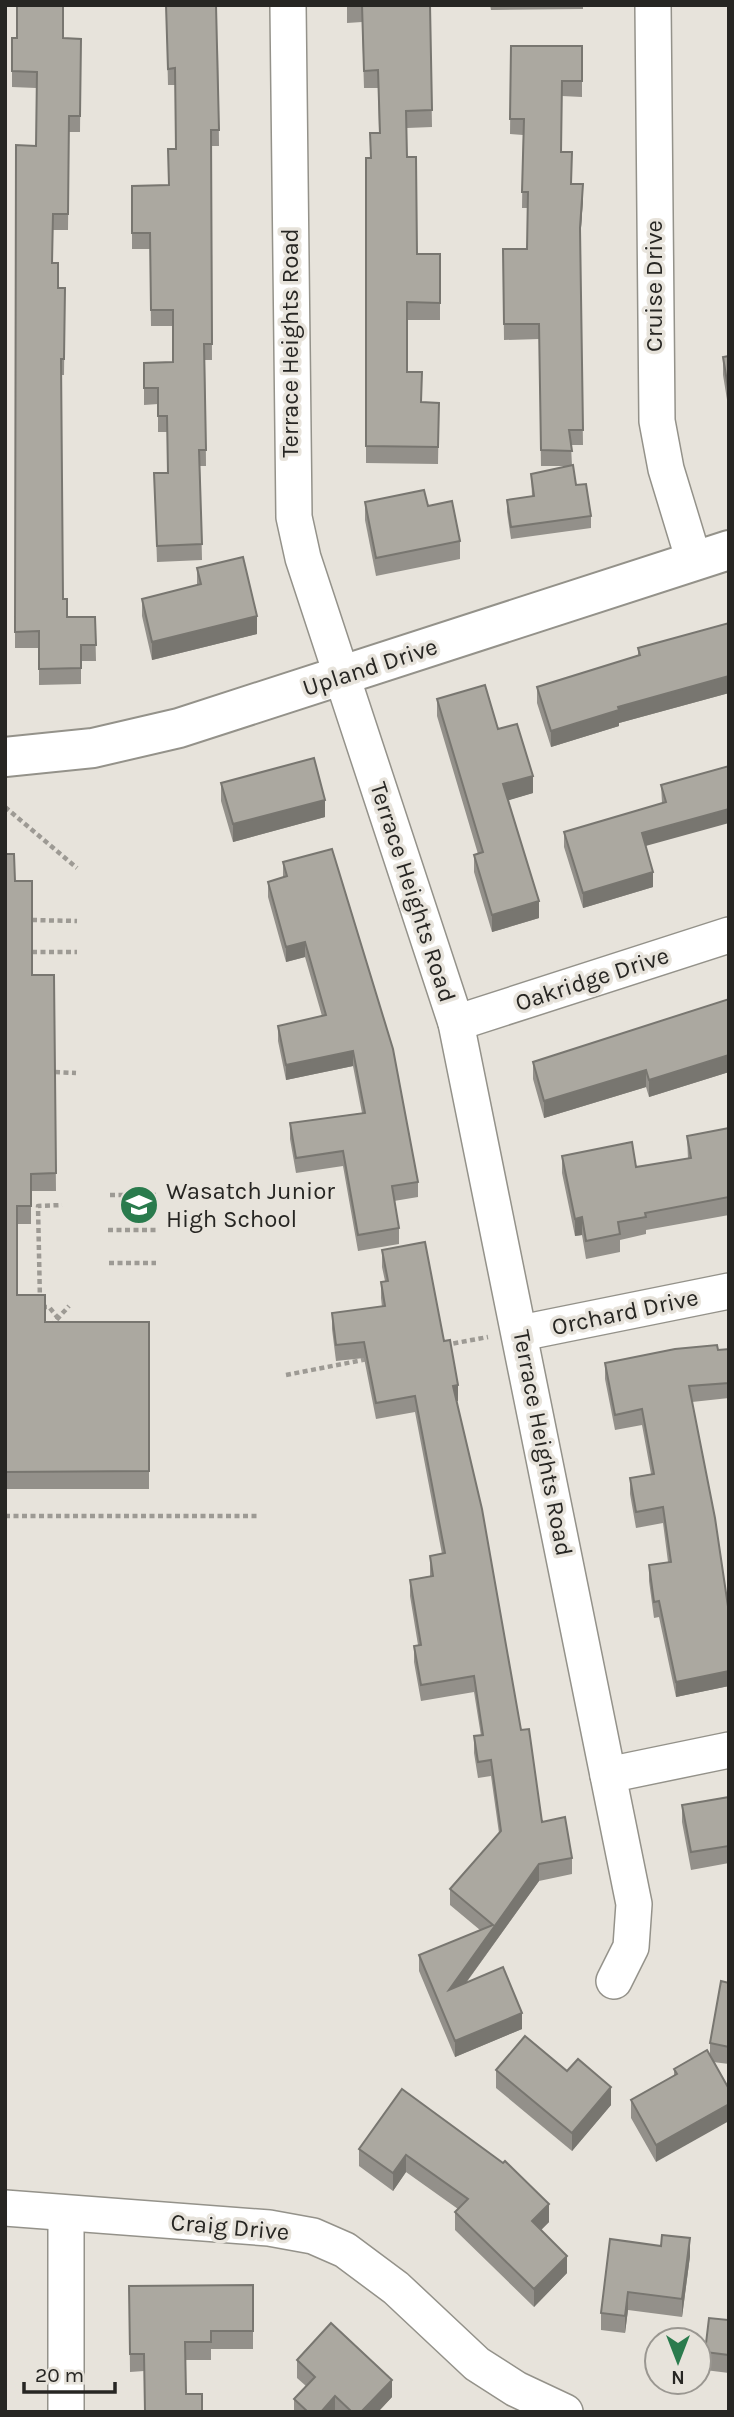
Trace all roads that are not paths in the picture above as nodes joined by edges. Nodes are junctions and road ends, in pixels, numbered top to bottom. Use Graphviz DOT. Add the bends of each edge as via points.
graph roads {
  1 [pos="288,5"];
  2 [pos="653,5"];
  3 [pos="711,556"];
  4 [pos="342,677"];
  5 [pos="5,757"];
  6 [pos="729,934"];
  7 [pos="456,1023"];
  8 [pos="729,1291"];
  9 [pos="509,1334"];
  10 [pos="729,1750"];
  11 [pos="608,1775"];
  12 [pos="614,1980"];
  13 [pos="5,2208"];
  14 [pos="66,2214"];
  15 [pos="66,2412"];
  16 [pos="565,2412"];
  1 -- 4 [label="street, Terrace Heights Road" via="294,517"];
  2 -- 3 [label="street, Cruise Drive" via="657,421 666,469"];
  3 -- 4 [label="street, Upland Drive"];
  4 -- 5 [label="street, Upland Drive" via="179,728 93,748"];
  4 -- 7 [label="street, Terrace Heights Road"];
  6 -- 7 [label="street, Oakridge Drive"];
  7 -- 9 [label="street, Terrace Heights Road"];
  8 -- 9 [label="street, Orchard Drive"];
  9 -- 11 [label="street, Terrace Heights Road"];
  10 -- 11 [label="street"];
  11 -- 12 [label="street, Terrace Heights Road" via="634,1904 631,1947"];
  13 -- 14 [label="street, Craig Drive"];
  14 -- 15 [label="street"];
  14 -- 16 [label="street, Craig Drive" via="269,2228 313,2236 345,2250 396,2288 477,2364"];
}
